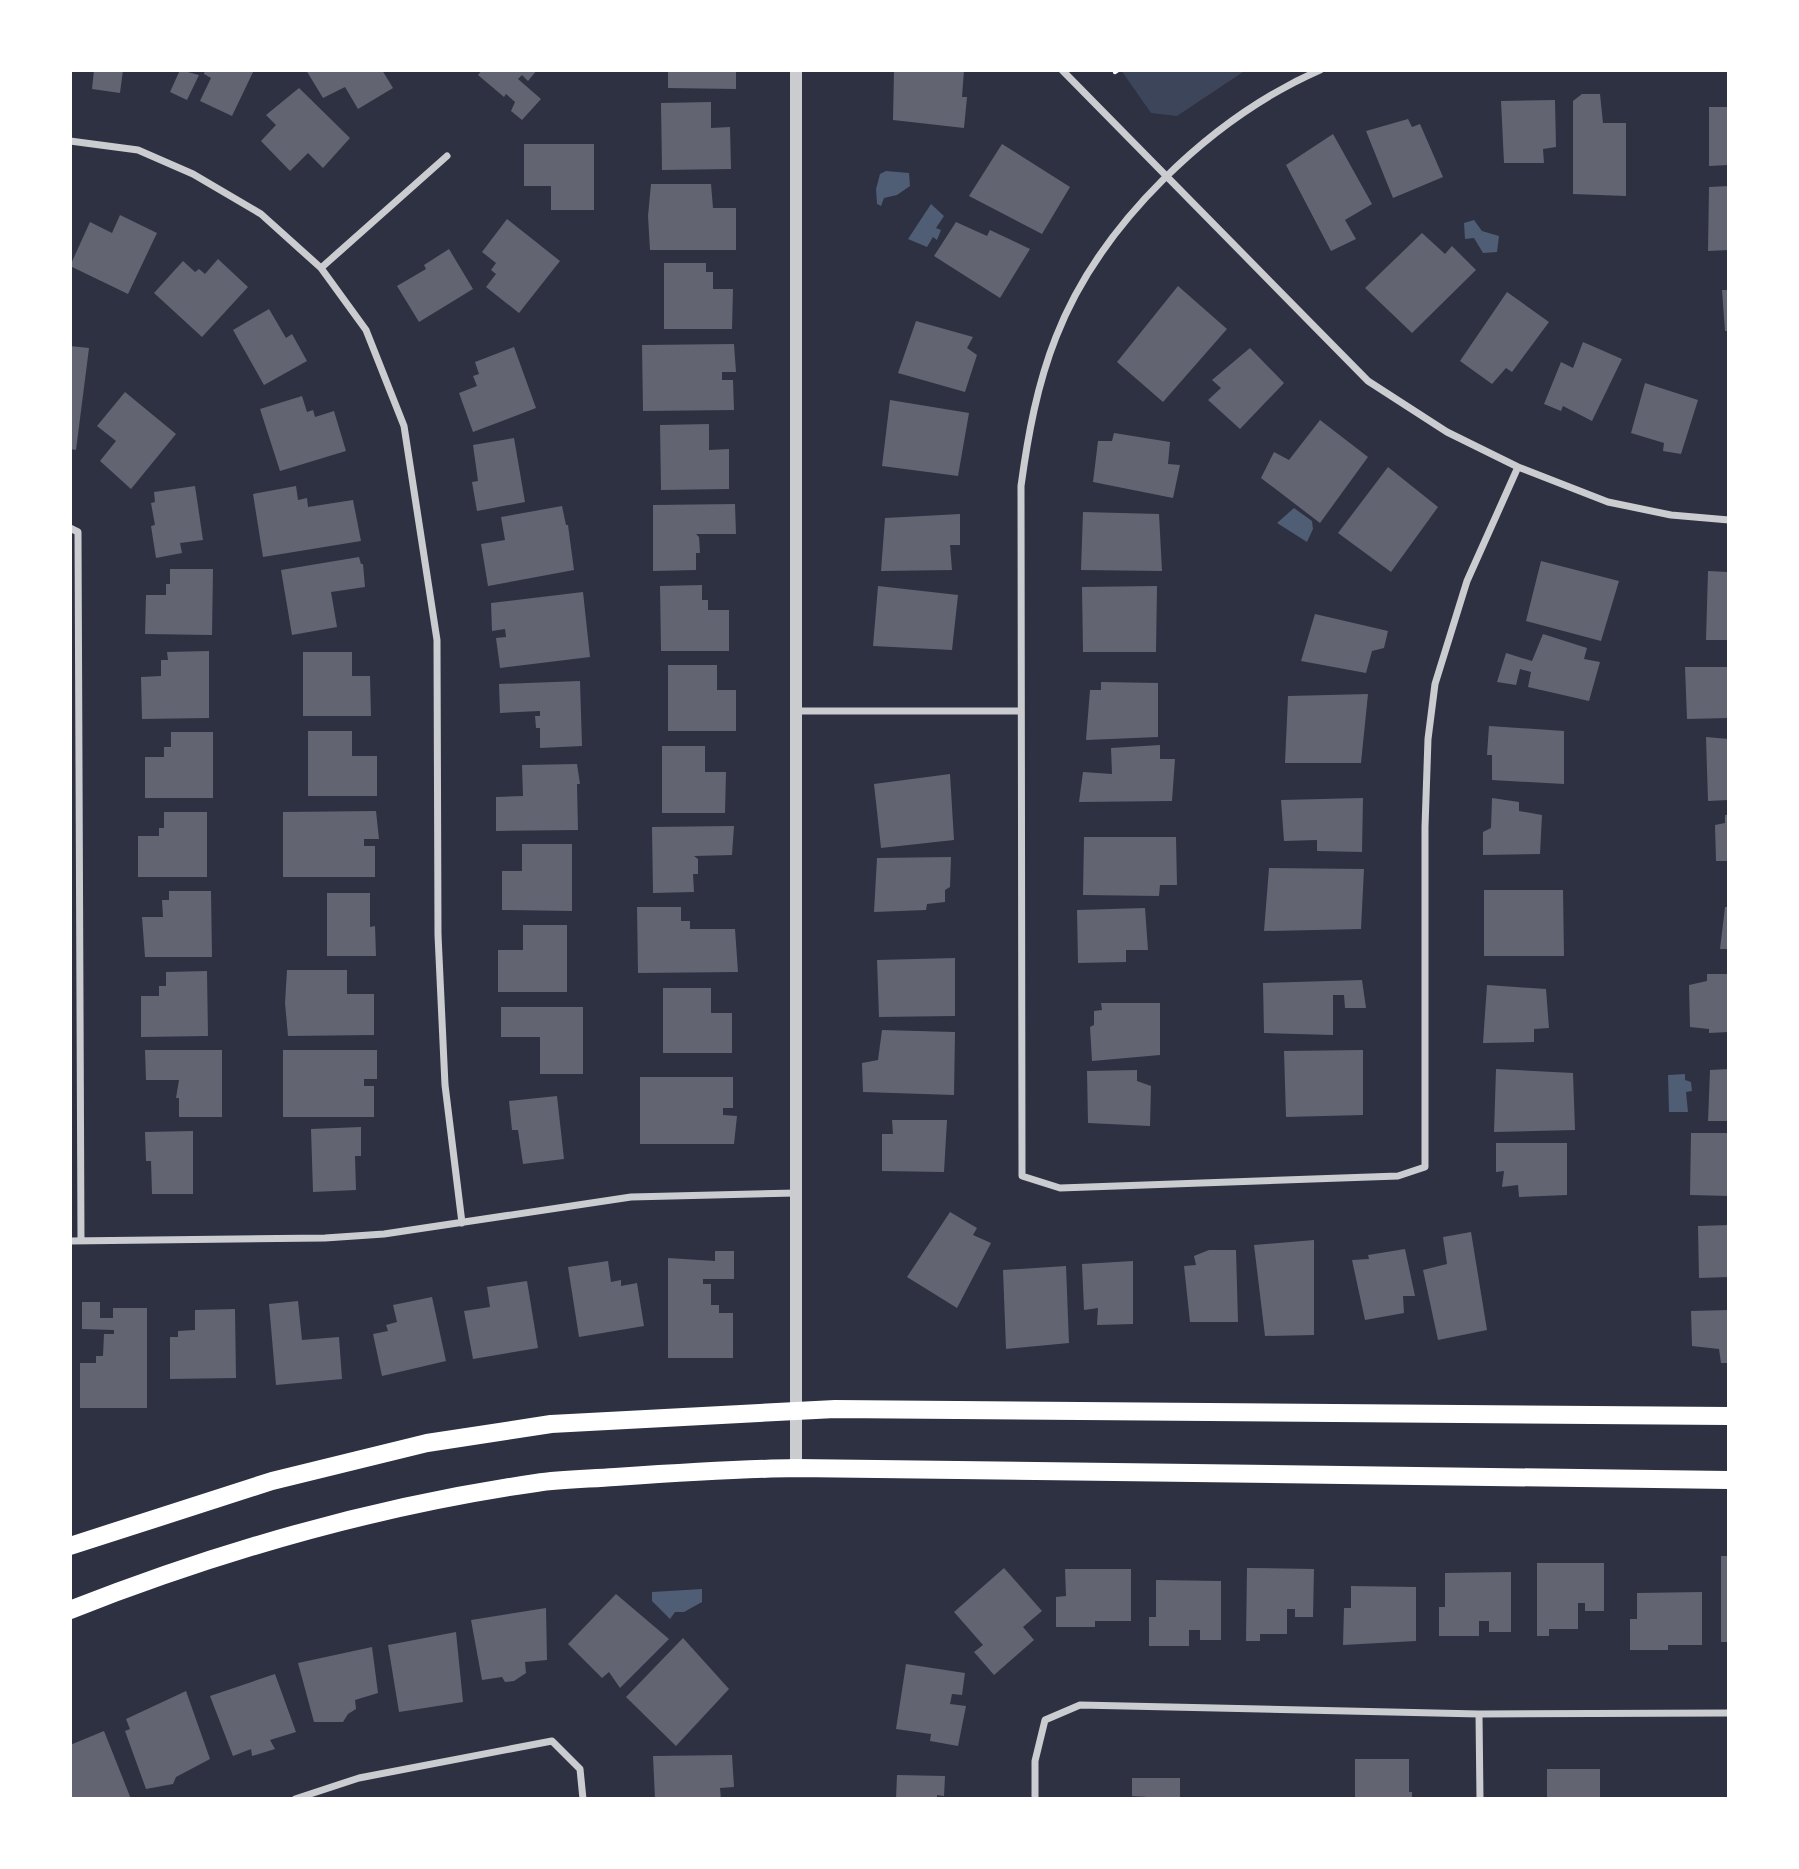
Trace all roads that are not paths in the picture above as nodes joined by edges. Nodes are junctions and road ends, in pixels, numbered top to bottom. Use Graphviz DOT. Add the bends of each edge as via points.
graph roads {
  1 [pos="796,70"];
  2 [pos="1062,70"];
  3 [pos="1320,70"];
  4 [pos="70,141"];
  5 [pos="447,156"];
  6 [pos="1166,177"];
  7 [pos="321,268"];
  8 [pos="1518,467"];
  9 [pos="1729,520"];
  10 [pos="70,528"];
  11 [pos="796,711"];
  12 [pos="1020,711"];
  13 [pos="796,1193"];
  14 [pos="462,1223"];
  15 [pos="70,1241"];
  16 [pos="81,1241"];
  17 [pos="796,1411"];
  18 [pos="1729,1416"];
  19 [pos="796,1468"];
  20 [pos="1729,1480"];
  21 [pos="70,1546"];
  22 [pos="70,1611"];
  23 [pos="1729,1713"];
  24 [pos="1479,1714"];
  25 [pos="295,1799"];
  26 [pos="583,1799"];
  27 [pos="1035,1799"];
  28 [pos="1480,1799"];
  1 -- 11 [label="street"];
  2 -- 6 [label="street"];
  3 -- 6 [label="street" via="1283,86 1234,120"];
  4 -- 7 [label="street" via="138,150 193,174 261,214"];
  5 -- 7 [label="street"];
  6 -- 8 [label="street" via="1368,381 1447,432"];
  6 -- 12 [label="street" via="1118,231 1081,286 1056,336 1032,411 1021,486"];
  7 -- 14 [label="street" via="366,330 404,426 422,528 438,640 438,935 445,1085"];
  8 -- 9 [label="street" via="1608,502 1671,515"];
  8 -- 12 [label="street" via="1467,581 1435,684 1425,827 1425,1167 1398,1176 1060,1188 1022,1176"];
  10 -- 16 [label="street" via="78,532"];
  11 -- 12 [label="street"];
  11 -- 13 [label="street"];
  13 -- 14 [label="street" via="631,1198"];
  13 -- 17 [label="street"];
  14 -- 16 [label="street" via="325,1238"];
  15 -- 16 [label="street"];
  17 -- 18 [label="main road"];
  17 -- 19 [label="street"];
  17 -- 21 [label="main road" via="551,1424 427,1443 272,1482"];
  19 -- 20 [label="main road"];
  19 -- 22 [label="main road" via="538,1482 451,1497 285,1536 152,1578"];
  23 -- 24 [label="street"];
  24 -- 27 [label="street" via="1080,1705 1045,1720 1035,1761"];
  24 -- 28 [label="street"];
  25 -- 26 [label="street" via="359,1777 552,1741 580,1769"];
}
